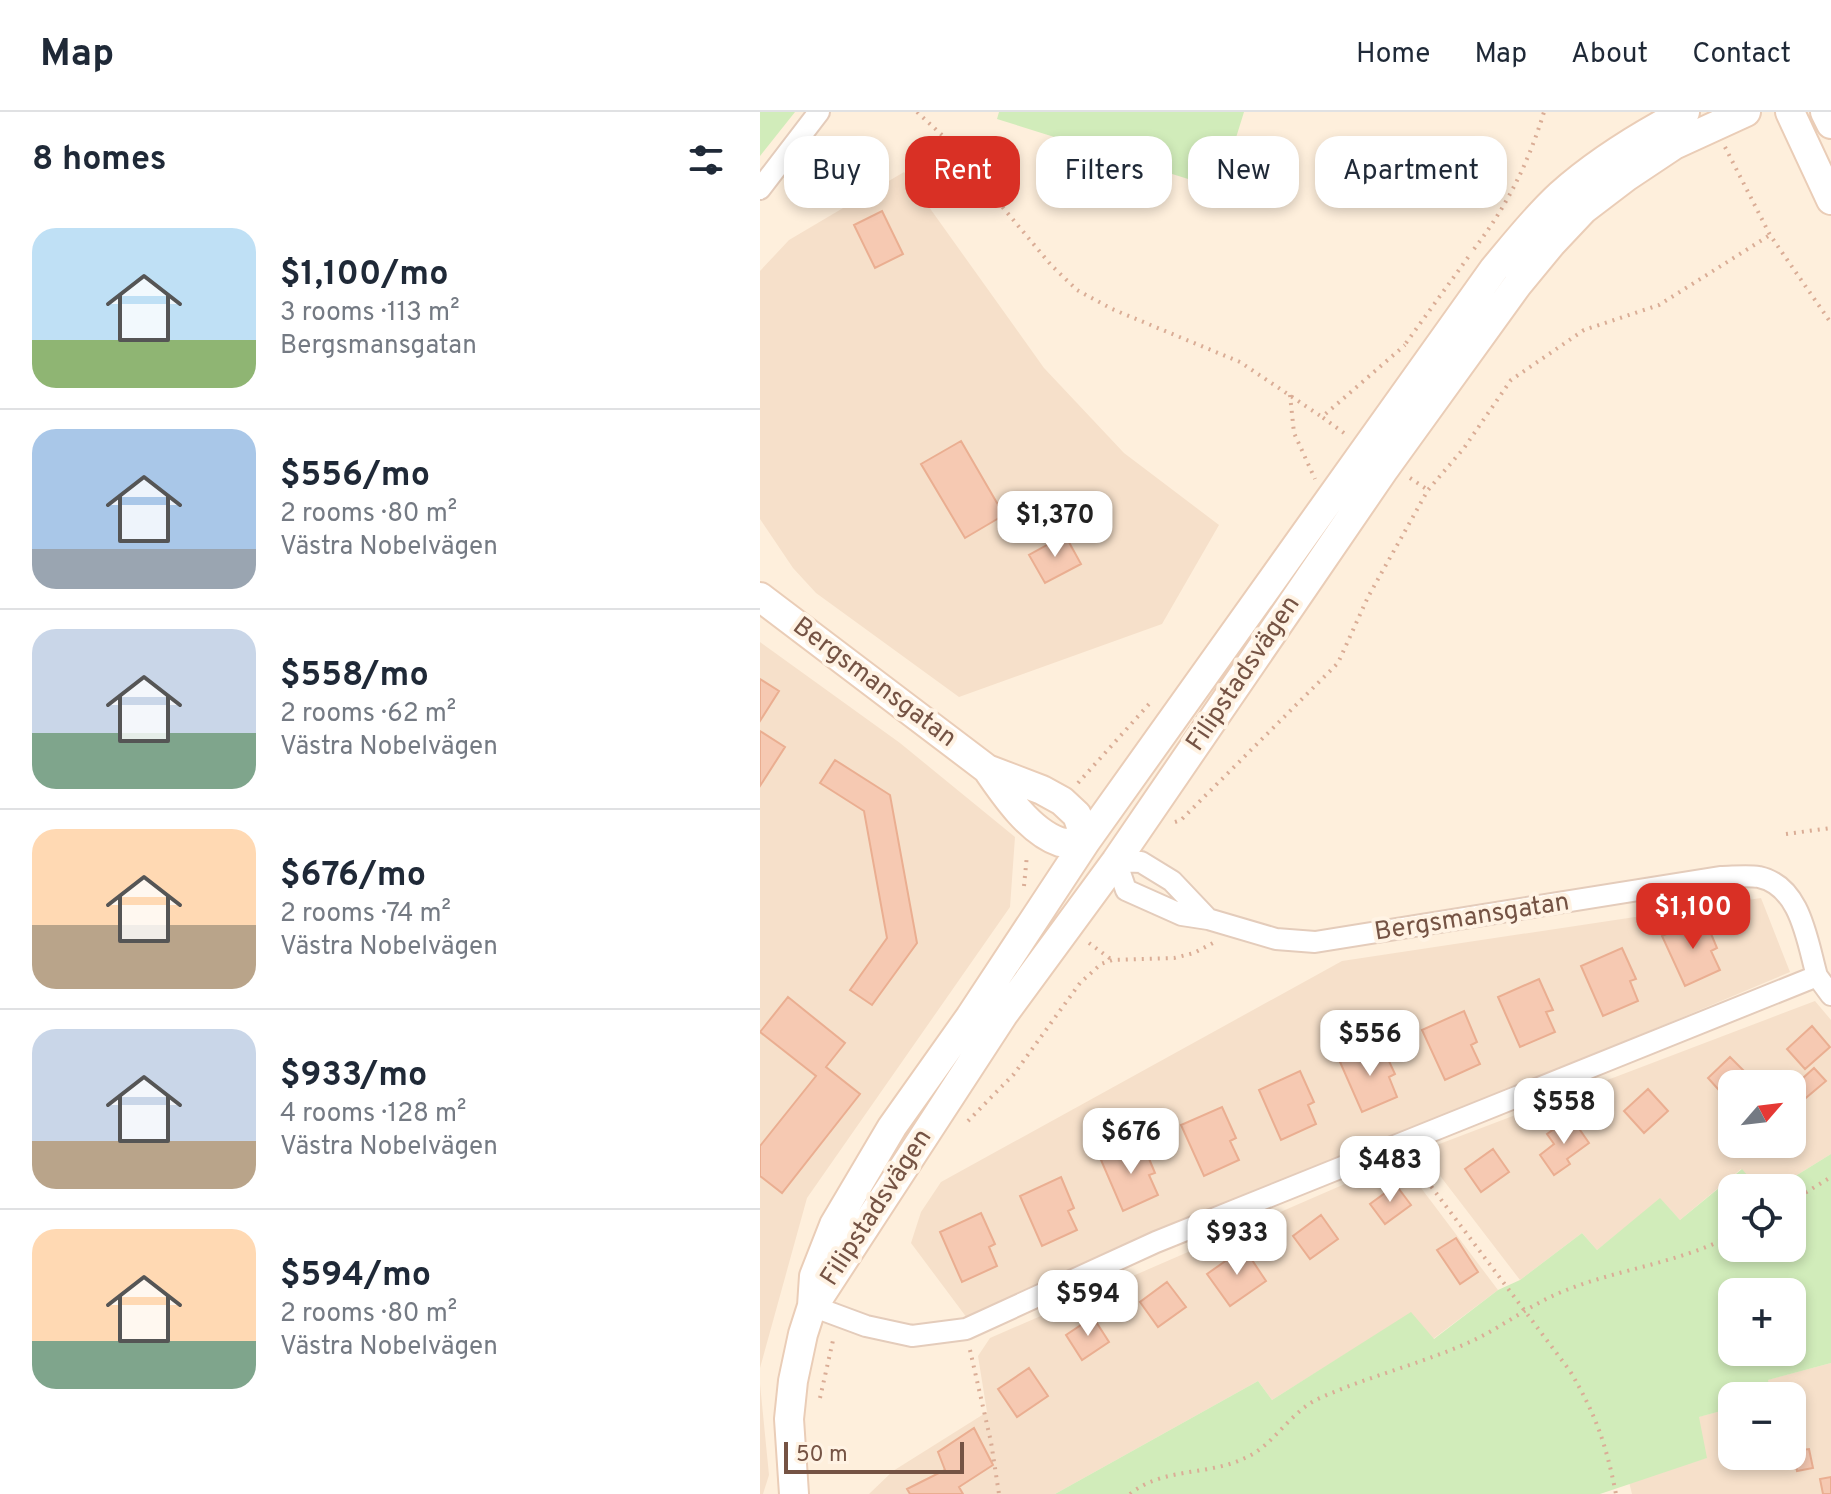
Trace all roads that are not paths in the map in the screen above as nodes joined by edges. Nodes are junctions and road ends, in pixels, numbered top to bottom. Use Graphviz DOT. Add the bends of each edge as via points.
graph roads {
  1 [pos="819,112"];
  2 [pos="1685,112"];
  3 [pos="1746,112"];
  4 [pos="1790,112"];
  5 [pos="1825,112"];
  6 [pos="1831,124"];
  7 [pos="760,189"];
  8 [pos="1831,200"];
  9 [pos="760,597"];
  10 [pos="1086,841"];
  11 [pos="1116,861"];
  12 [pos="1208,919"];
  13 [pos="1817,976"];
  14 [pos="1831,995"];
  15 [pos="812,1306"];
  16 [pos="794,1494"];
  1 -- 7 [label="street"];
  2 -- 10 [label="street, Filipstadsvägen" via="1601,162 1560,195 1518,240"];
  3 -- 11 [label="street, Filipstadsvägen" via="1674,145 1626,177 1584,209 1551,244 1383,471"];
  4 -- 8 [label="street"];
  5 -- 6 [label="street"];
  9 -- 10 [label="street, Bergsmansgatan" via="987,769 1062,801 1077,815"];
  10 -- 11 [label="street"];
  10 -- 15 [label="street, Filipstadsvägen" via="892,1127 841,1213 814,1276"];
  11 -- 12 [label="street, Bergsmansgatan" via="1141,862 1172,881"];
  11 -- 12 [label="street, Bergsmansgatan" via="1126,890 1182,915"];
  11 -- 15 [label="street, Filipstadsvägen" via="1003,1015"];
  12 -- 13 [label="street, Bergsmansgatan" via="1276,939 1315,942 1720,877 1759,877 1784,888 1799,913"];
  13 -- 14 [label="street"];
  13 -- 15 [label="street" via="1156,1242 966,1329 912,1336"];
  15 -- 16 [label="street, Filipstadsvägen" via="789,1419"];
}
